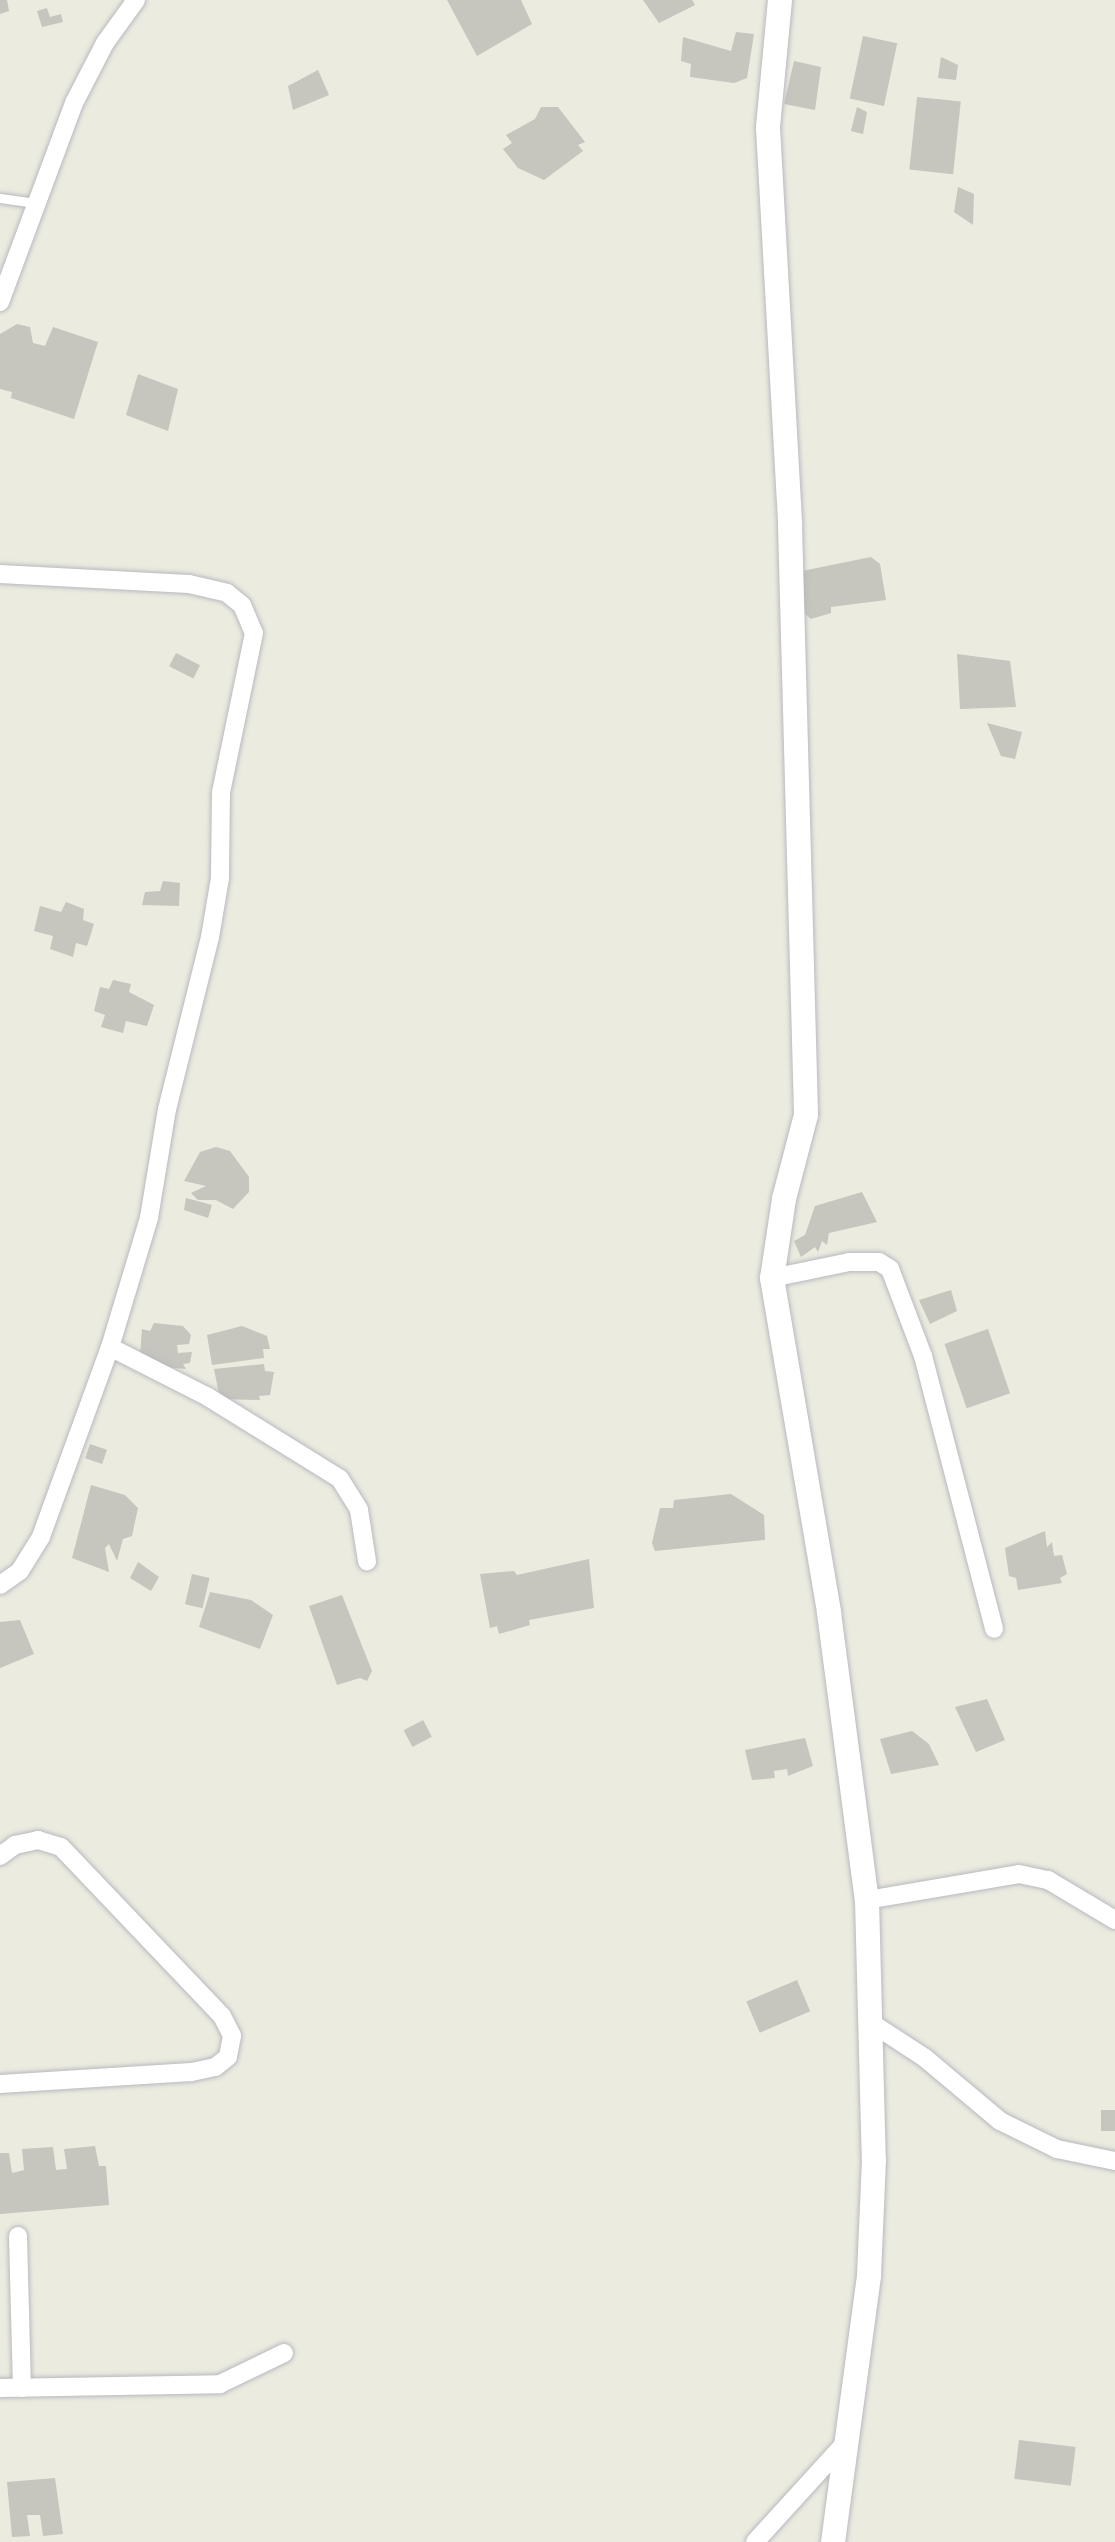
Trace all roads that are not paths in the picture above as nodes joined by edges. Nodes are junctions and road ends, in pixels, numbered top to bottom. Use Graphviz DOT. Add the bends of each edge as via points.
graph roads {
  1 [pos="136,0"];
  2 [pos="780,0"];
  3 [pos="0,198"];
  4 [pos="36,203"];
  5 [pos="0,302"];
  6 [pos="0,574"];
  7 [pos="772,1278"];
  8 [pos="110,1347"];
  9 [pos="367,1561"];
  10 [pos="0,1565"];
  11 [pos="20,1571"];
  12 [pos="0,1585"];
  13 [pos="994,1629"];
  14 [pos="0,1856"];
  15 [pos="867,1900"];
  16 [pos="1115,1920"];
  17 [pos="870,2022"];
  18 [pos="0,2084"];
  19 [pos="1115,2161"];
  20 [pos="18,2236"];
  21 [pos="284,2353"];
  22 [pos="0,2388"];
  23 [pos="22,2388"];
  24 [pos="847,2441"];
  25 [pos="755,2542"];
  26 [pos="833,2542"];
  1 -- 4 [label="street" via="85,79"];
  2 -- 7 [label="street" via="768,128 790,526 806,1115"];
  3 -- 4 [label="lane"];
  4 -- 5 [label="street"];
  6 -- 8 [label="street" via="189,584 242,605 254,633 221,792 220,878 210,937 167,1109 149,1218"];
  7 -- 13 [label="street" via="849,1262 879,1262 890,1269 923,1356"];
  7 -- 15 [label="street" via="829,1613"];
  8 -- 9 [label="street" via="208,1397 340,1479 359,1510"];
  8 -- 11 [label="street" via="41,1537"];
  10 -- 11 [label="street"];
  11 -- 12 [label="street"];
  14 -- 18 [label="street" via="15,1845 38,1840 61,1847 222,2016 232,2036 228,2057 215,2067 191,2072"];
  15 -- 16 [label="street" via="1019,1874 1048,1880"];
  15 -- 17 [label="street"];
  17 -- 19 [label="street" via="925,2058 1000,2121 1057,2149"];
  17 -- 24 [label="street" via="874,2160 869,2276"];
  20 -- 23 [label="street"];
  21 -- 23 [label="street" via="220,2384"];
  22 -- 23 [label="street"];
  24 -- 25 [label="street"];
  24 -- 26 [label="street"];
}
